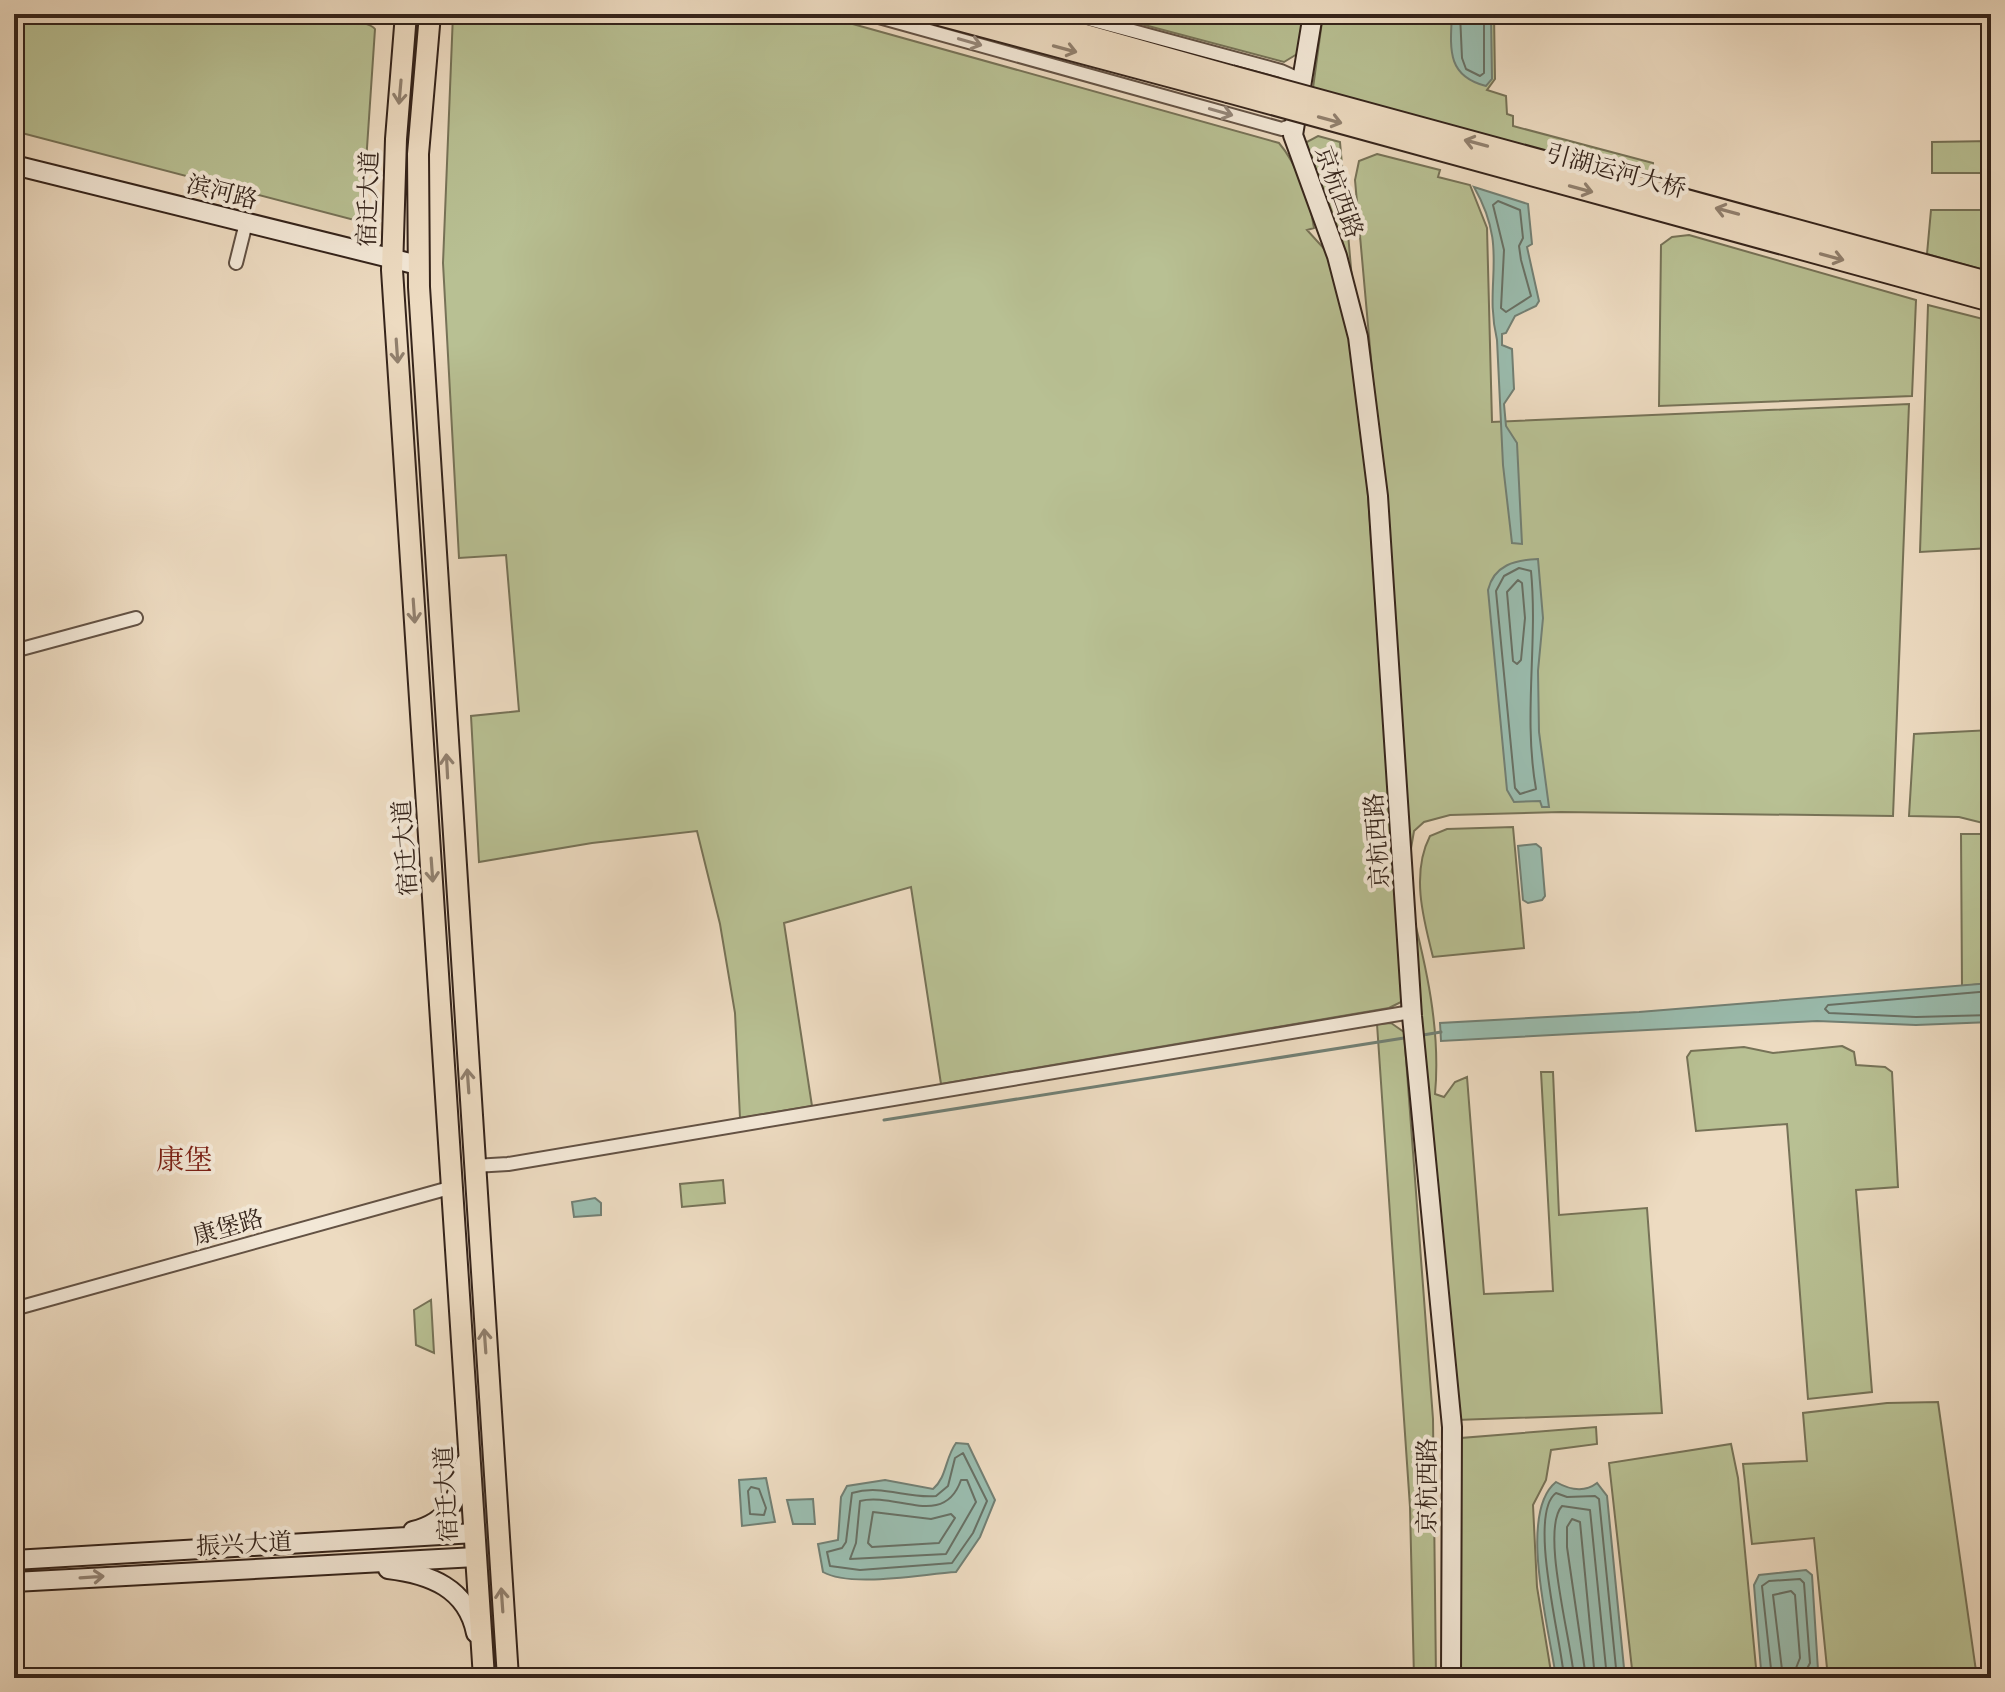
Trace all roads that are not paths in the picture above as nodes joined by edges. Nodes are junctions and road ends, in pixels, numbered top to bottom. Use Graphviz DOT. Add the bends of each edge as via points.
graph roads {
  1 [pos="406,14"];
  2 [pos="430,14"];
  3 [pos="868,14"];
  4 [pos="936,14"];
  5 [pos="1010,14"];
  6 [pos="1070,14"];
  7 [pos="1313,14"];
  8 [pos="1301,80"];
  9 [pos="1230,84"];
  10 [pos="1293,125"];
  11 [pos="14,165"];
  12 [pos="246,223"];
  13 [pos="392,260"];
  14 [pos="236,263"];
  15 [pos="418,265"];
  16 [pos="1991,283"];
  17 [pos="1991,301"];
  18 [pos="136,618"];
  19 [pos="14,651"];
  20 [pos="1411,1012"];
  21 [pos="474,1166"];
  22 [pos="453,1187"];
  23 [pos="14,1309"];
  24 [pos="467,1412"];
  25 [pos="475,1533"];
  26 [pos="342,1541"];
  27 [pos="476,1557"];
  28 [pos="14,1558"];
  29 [pos="338,1562"];
  30 [pos="43,1580"];
  31 [pos="14,1582"];
  32 [pos="14,1592"];
  33 [pos="484,1676"];
  34 [pos="508,1678"];
  35 [pos="1451,1678"];
  1 -- 13 [label="main road, 宿迁大道, one-way"];
  2 -- 15 [label="main road, 宿迁大道" via="418,154"];
  3 -- 10 [label="street, one-way" via="1282,129"];
  4 -- 9 [label="main road, one-way"];
  5 -- 9 [label="main road"];
  6 -- 8 [label="street"];
  7 -- 8 [label="main road, 京杭西路"];
  8 -- 10 [label="main road, 京杭西路"];
  16 -- 9 [label="main road, 引湖运河大桥, one-way, bridge"];
  9 -- 17 [label="main road, 引湖运河大桥, one-way, bridge"];
  10 -- 20 [label="main road, 京杭西路" via="1302,166 1346,285 1366,380"];
  11 -- 12 [label="main road, 滨河路"];
  12 -- 13 [label="main road, 滨河路"];
  12 -- 14 [label="street"];
  13 -- 15 [label="main road, 滨河路"];
  13 -- 22 [label="main road, 宿迁大道, one-way"];
  21 -- 15 [label="main road, 宿迁大道, one-way"];
  18 -- 19 [label="street"];
  20 -- 21 [label="street"];
  20 -- 35 [label="main road, 京杭西路" via="1452,1427"];
  34 -- 21 [label="main road, 宿迁大道, one-way"];
  22 -- 23 [label="street, 康堡路"];
  22 -- 24 [label="main road, 宿迁大道"];
  24 -- 25 [label="main road, 宿迁大道"];
  24 -- 26 [label="main road" via="460,1491 446,1515 414,1531"];
  25 -- 26 [label="main road, 振兴大道"];
  25 -- 27 [label="main road, 宿迁大道"];
  26 -- 28 [label="main road, 振兴大道"];
  27 -- 29 [label="main road, 振兴大道"];
  27 -- 33 [label="main road, 宿迁大道"];
  30 -- 29 [label="main road, 振兴大道, one-way"];
  29 -- 33 [label="main road" via="422,1574 442,1582 472,1614"];
  30 -- 31 [label="main road, 振兴大道"];
  30 -- 32 [label="main road"];
}
